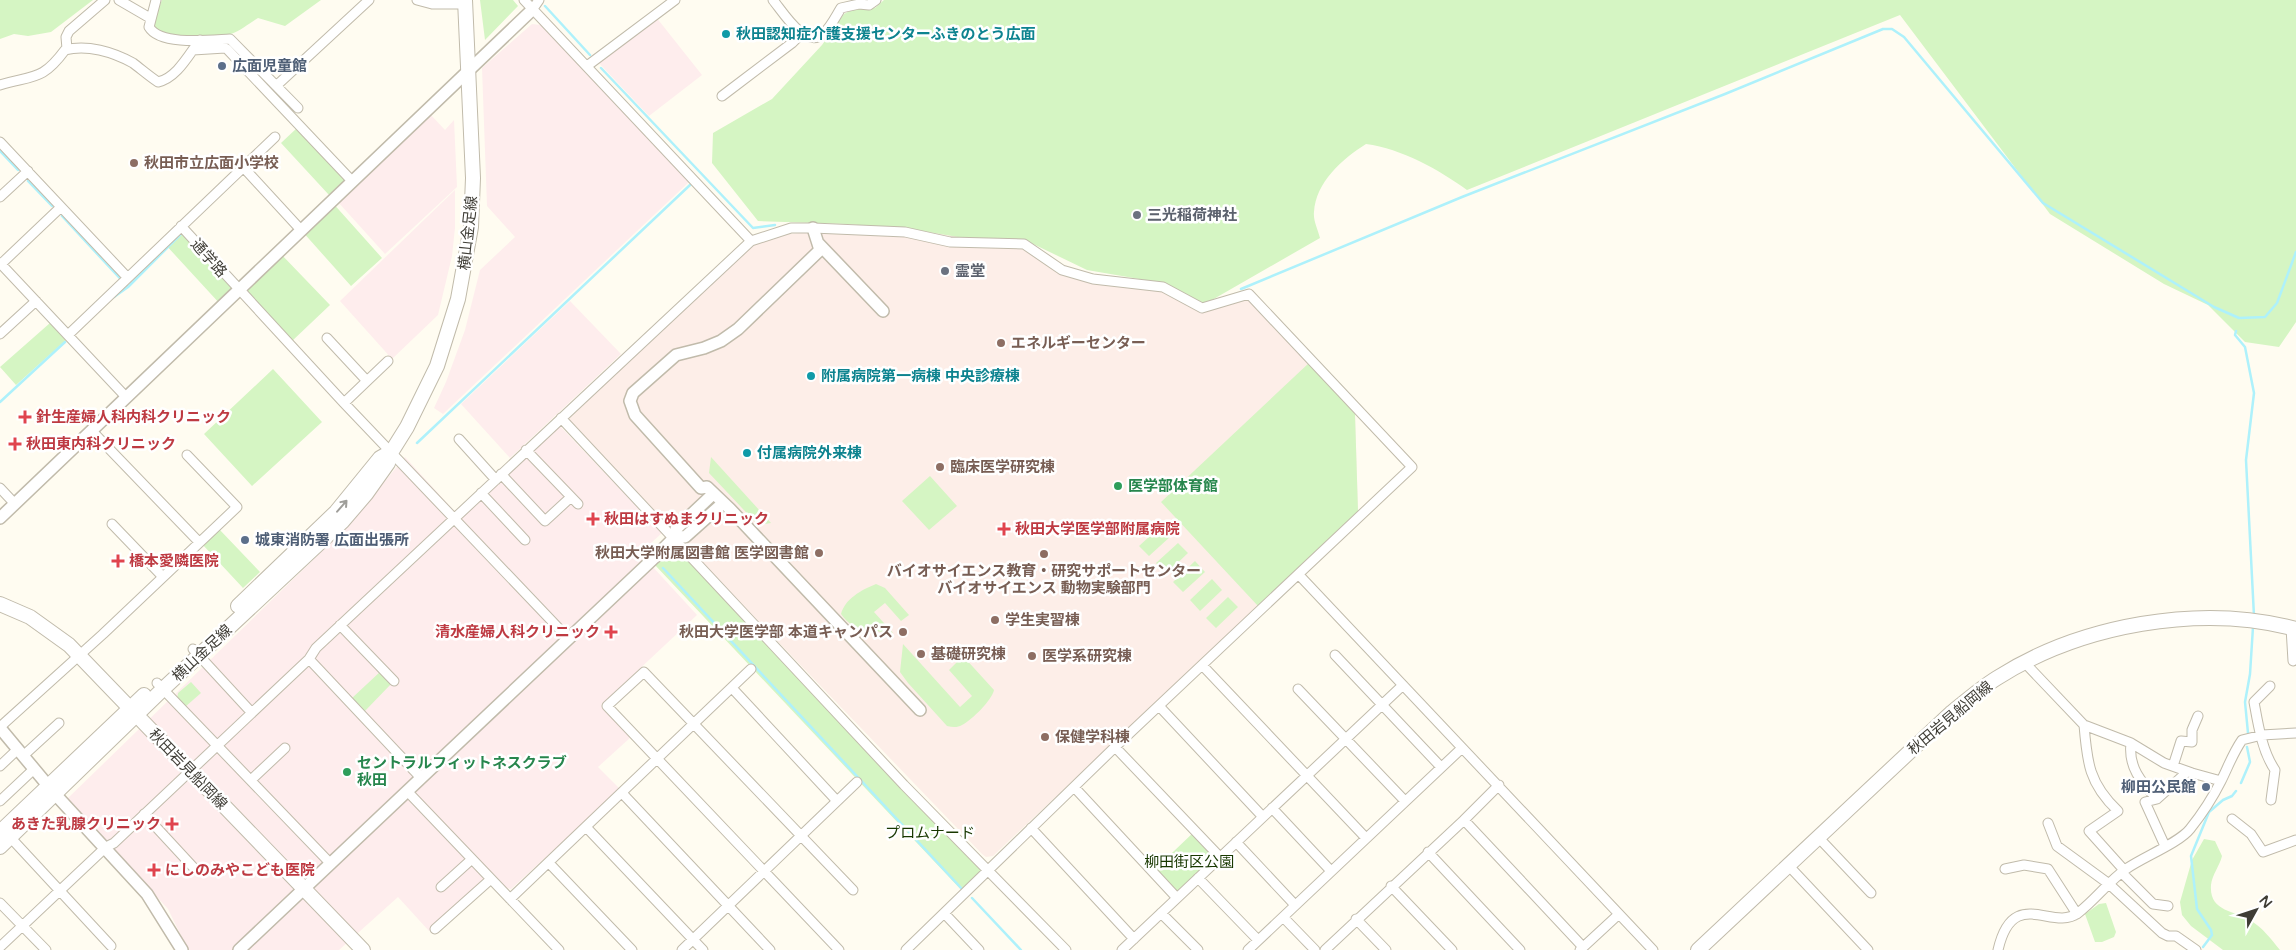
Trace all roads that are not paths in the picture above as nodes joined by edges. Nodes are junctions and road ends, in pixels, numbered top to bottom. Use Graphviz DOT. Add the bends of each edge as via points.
graph roads {
  1 [pos="105,0"];
  2 [pos="119,0"];
  3 [pos="156,0"];
  4 [pos="369,0"];
  5 [pos="417,0"];
  6 [pos="524,0"];
  7 [pos="675,0"];
  8 [pos="774,0"];
  9 [pos="876,0"];
  10 [pos="465,2"];
  11 [pos="535,5"];
  12 [pos="150,18"];
  13 [pos="802,34"];
  14 [pos="200,40"];
  15 [pos="67,49"];
  16 [pos="193,50"];
  17 [pos="587,66"];
  18 [pos="467,74"];
  19 [pos="0,85"];
  20 [pos="276,86"];
  21 [pos="722,96"];
  22 [pos="298,108"];
  23 [pos="275,137"];
  24 [pos="0,142"];
  25 [pos="244,168"];
  26 [pos="28,171"];
  27 [pos="352,181"];
  28 [pos="0,197"];
  29 [pos="61,207"];
  30 [pos="181,226"];
  31 [pos="813,228"];
  32 [pos="301,230"];
  33 [pos="751,241"];
  34 [pos="819,244"];
  35 [pos="0,264"];
  36 [pos="124,280"];
  37 [pos="240,288"];
  38 [pos="36,301"];
  39 [pos="883,311"];
  40 [pos="0,334"];
  41 [pos="68,335"];
  42 [pos="327,338"];
  43 [pos="388,362"];
  44 [pos="367,381"];
  45 [pos="126,397"];
  46 [pos="346,402"];
  47 [pos="561,418"];
  48 [pos="92,431"];
  49 [pos="459,439"];
  50 [pos="526,450"];
  51 [pos="392,451"];
  52 [pos="187,455"];
  53 [pos="498,477"];
  54 [pos="0,488"];
  55 [pos="481,493"];
  56 [pos="713,494"];
  57 [pos="723,503"];
  58 [pos="15,504"];
  59 [pos="0,518"];
  60 [pos="453,518"];
  61 [pos="112,524"];
  62 [pos="674,536"];
  63 [pos="525,540"];
  64 [pos="198,542"];
  65 [pos="1299,575"];
  66 [pos="162,576"];
  67 [pos="0,604"];
  68 [pos="340,626"];
  69 [pos="2294,628"];
  70 [pos="568,638"];
  71 [pos="196,652"];
  72 [pos="1335,655"];
  73 [pos="80,656"];
  74 [pos="309,659"];
  75 [pos="2293,661"];
  76 [pos="2025,663"];
  77 [pos="1202,665"];
  78 [pos="751,669"];
  79 [pos="394,681"];
  80 [pos="1402,685"];
  81 [pos="160,686"];
  82 [pos="2270,686"];
  83 [pos="732,688"];
  84 [pos="1298,690"];
  85 [pos="1381,705"];
  86 [pos="1159,706"];
  87 [pos="920,710"];
  88 [pos="133,712"];
  89 [pos="252,712"];
  90 [pos="2198,716"];
  91 [pos="59,723"];
  92 [pos="695,724"];
  93 [pos="2084,725"];
  94 [pos="0,728"];
  95 [pos="2296,733"];
  96 [pos="2262,735"];
  97 [pos="1345,739"];
  98 [pos="2131,743"];
  99 [pos="217,745"];
  100 [pos="1116,747"];
  101 [pos="285,748"];
  102 [pos="1462,748"];
  103 [pos="20,752"];
  104 [pos="658,758"];
  105 [pos="0,766"];
  106 [pos="2173,766"];
  107 [pos="1441,767"];
  108 [pos="34,769"];
  109 [pos="190,771"];
  110 [pos="2187,772"];
  111 [pos="1306,776"];
  112 [pos="421,778"];
  113 [pos="251,780"];
  114 [pos="2221,781"];
  115 [pos="857,782"];
  116 [pos="1498,785"];
  117 [pos="1074,788"];
  118 [pos="51,790"];
  119 [pos="407,791"];
  120 [pos="622,793"];
  121 [pos="2157,799"];
  122 [pos="837,800"];
  123 [pos="2271,800"];
  124 [pos="0,801"];
  125 [pos="1405,801"];
  126 [pos="1272,808"];
  127 [pos="144,814"];
  128 [pos="1263,817"];
  129 [pos="2232,819"];
  130 [pos="1464,820"];
  131 [pos="2048,823"];
  132 [pos="586,827"];
  133 [pos="1031,828"];
  134 [pos="801,835"];
  135 [pos="1818,837"];
  136 [pos="1366,838"];
  137 [pos="3,839"];
  138 [pos="2296,840"];
  139 [pos="1236,842"];
  140 [pos="106,846"];
  141 [pos="2166,846"];
  142 [pos="1428,852"];
  143 [pos="1220,857"];
  144 [pos="472,859"];
  145 [pos="549,863"];
  146 [pos="331,864"];
  147 [pos="1788,865"];
  148 [pos="193,867"];
  149 [pos="2005,869"];
  150 [pos="763,870"];
  151 [pos="988,871"];
  152 [pos="1331,871"];
  153 [pos="2123,871"];
  154 [pos="1198,878"];
  155 [pos="491,879"];
  156 [pos="2109,884"];
  157 [pos="1391,886"];
  158 [pos="441,887"];
  159 [pos="304,889"];
  160 [pos="60,890"];
  161 [pos="853,890"];
  162 [pos="1871,893"];
  163 [pos="1177,898"];
  164 [pos="510,899"];
  165 [pos="0,903"];
  166 [pos="728,904"];
  167 [pos="1295,905"];
  168 [pos="2168,906"];
  169 [pos="944,913"];
  170 [pos="1161,913"];
  171 [pos="1619,914"];
  172 [pos="2077,914"];
  173 [pos="1283,917"];
  174 [pos="1356,919"];
  175 [pos="22,926"];
  176 [pos="436,929"];
  177 [pos="1134,939"];
  178 [pos="693,940"];
  179 [pos="1258,940"];
  180 [pos="111,946"];
  181 [pos="0,947"];
  182 [pos="1125,949"];
  183 [pos="1581,949"];
  184 [pos="46,950"];
  185 [pos="182,950"];
  186 [pos="239,950"];
  187 [pos="363,950"];
  188 [pos="559,950"];
  189 [pos="632,950"];
  190 [pos="682,950"];
  191 [pos="703,950"];
  192 [pos="770,950"];
  193 [pos="838,950"];
  194 [pos="907,950"];
  195 [pos="979,950"];
  196 [pos="1066,950"];
  197 [pos="1198,950"];
  198 [pos="1248,950"];
  199 [pos="1314,950"];
  200 [pos="1325,950"];
  201 [pos="1386,950"];
  202 [pos="1452,950"];
  203 [pos="1520,950"];
  204 [pos="1653,950"];
  205 [pos="1698,950"];
  206 [pos="1868,950"];
  207 [pos="1998,950"];
  208 [pos="2196,950"];
  1 -- 15 [label="street" via="69,31"];
  2 -- 12 [label="street"];
  3 -- 12 [label="street"];
  4 -- 20 [label="street"];
  5 -- 10 [label="street" via="432,4"];
  6 -- 11 [label="street"];
  7 -- 17 [label="street"];
  8 -- 13 [label="street"];
  9 -- 13 [label="street" via="869,5 841,8 821,36 813,38"];
  10 -- 18 [label="main road, 横山金足線"];
  11 -- 17 [label="street"];
  11 -- 18 [label="street"];
  12 -- 14 [label="street" via="148,27 152,33 164,38"];
  13 -- 21 [label="street"];
  14 -- 16 [label="street"];
  14 -- 20 [label="street" via="230,39"];
  15 -- 16 [label="street" via="82,48 113,55 133,64 158,82 165,81"];
  15 -- 19 [label="street" via="35,78"];
  16 -- 27 [label="street" via="228,50"];
  17 -- 33 [label="street"];
  18 -- 27 [label="street"];
  18 -- 51 [label="main road, 横山金足線" via="473,178 471,227 464,270 438,366"];
  20 -- 22 [label="street"];
  23 -- 25 [label="street"];
  24 -- 26 [label="street"];
  25 -- 30 [label="street"];
  25 -- 32 [label="street"];
  26 -- 28 [label="street"];
  26 -- 29 [label="street"];
  27 -- 32 [label="street"];
  29 -- 35 [label="street"];
  29 -- 36 [label="street"];
  30 -- 36 [label="street"];
  30 -- 37 [label="street, 通学路"];
  31 -- 33 [label="street" via="791,228"];
  31 -- 34 [label="street"];
  31 -- 65 [label="street" via="905,232 950,242 1024,244 1062,270 1093,279 1163,286 1202,308 1249,294 1412,467"];
  32 -- 37 [label="street"];
  33 -- 47 [label="street"];
  34 -- 39 [label="street"];
  34 -- 56 [label="street" via="820,250 738,329 721,341 676,355 633,393 630,401 635,415 700,488 707,487"];
  35 -- 38 [label="street"];
  36 -- 41 [label="street"];
  37 -- 45 [label="street"];
  37 -- 46 [label="street, 通学路"];
  38 -- 40 [label="street"];
  38 -- 41 [label="street"];
  41 -- 45 [label="street"];
  42 -- 44 [label="street"];
  43 -- 44 [label="street"];
  44 -- 46 [label="street"];
  45 -- 48 [label="street"];
  46 -- 51 [label="street, 通学路"];
  47 -- 50 [label="street"];
  47 -- 62 [label="street"];
  48 -- 58 [label="street"];
  48 -- 64 [label="street"];
  49 -- 53 [label="street"];
  50 -- 53 [label="street"];
  50 -- 53 [label="street" via="574,500 545,521"];
  51 -- 60 [label="street, 通学路"];
  51 -- 71 [label="main road, 横山金足線" via="382,471 342,522"];
  52 -- 64 [label="street" via="237,507"];
  53 -- 55 [label="street"];
  54 -- 58 [label="street"];
  55 -- 60 [label="street"];
  55 -- 63 [label="street"];
  56 -- 57 [label="street"];
  56 -- 62 [label="street" via="676,529"];
  57 -- 62 [label="street" via="685,537"];
  57 -- 87 [label="street"];
  58 -- 59 [label="street"];
  60 -- 68 [label="street"];
  60 -- 70 [label="street, 通学路"];
  61 -- 66 [label="street"];
  62 -- 70 [label="street"];
  62 -- 151 [label="street"];
  64 -- 66 [label="street"];
  65 -- 77 [label="street"];
  65 -- 80 [label="street"];
  66 -- 73 [label="street"];
  67 -- 73 [label="main road, 秋田岩見船岡線" via="40,623"];
  68 -- 74 [label="street"];
  68 -- 79 [label="street"];
  69 -- 75 [label="street"];
  69 -- 76 [label="main road, 秋田岩見船岡線" via="2254,620 2189,619 2137,624 2080,640"];
  70 -- 112 [label="street"];
  71 -- 81 [label="main road, 横山金足線"];
  71 -- 89 [label="street"];
  72 -- 85 [label="street"];
  73 -- 88 [label="main road, 秋田岩見船岡線"];
  73 -- 94 [label="street"];
  74 -- 89 [label="street"];
  74 -- 112 [label="street"];
  76 -- 93 [label="street"];
  76 -- 135 [label="main road, 秋田岩見船岡線" via="1996,678 1951,713"];
  77 -- 86 [label="street"];
  77 -- 111 [label="street"];
  78 -- 83 [label="street"];
  80 -- 85 [label="street"];
  80 -- 102 [label="street"];
  81 -- 88 [label="main road, 横山金足線"];
  81 -- 99 [label="street"];
  82 -- 96 [label="street" via="2254,702"];
  83 -- 92 [label="street"];
  83 -- 122 [label="street"];
  84 -- 97 [label="street"];
  85 -- 97 [label="street"];
  85 -- 107 [label="street"];
  86 -- 100 [label="street"];
  86 -- 128 [label="street"];
  88 -- 109 [label="main road, 秋田岩見船岡線"];
  88 -- 118 [label="main road, 横山金足線"];
  89 -- 99 [label="street"];
  90 -- 106 [label="street" via="2192,730 2192,742 2181,741"];
  91 -- 103 [label="street"];
  92 -- 104 [label="street"];
  92 -- 104 [label="street" via="644,672 607,706"];
  92 -- 134 [label="street"];
  93 -- 98 [label="street"];
  93 -- 153 [label="street" via="2086,759 2099,789 2118,811 2089,831"];
  94 -- 103 [label="street"];
  95 -- 96 [label="street"];
  96 -- 114 [label="street" via="2242,740"];
  96 -- 123 [label="street" via="2268,760 2275,770"];
  97 -- 111 [label="street"];
  97 -- 125 [label="street"];
  98 -- 106 [label="street"];
  98 -- 121 [label="street" via="2129,756 2137,777"];
  99 -- 109 [label="street"];
  99 -- 113 [label="street"];
  100 -- 117 [label="street"];
  100 -- 143 [label="street"];
  101 -- 113 [label="street"];
  102 -- 107 [label="street"];
  102 -- 116 [label="street"];
  103 -- 105 [label="street"];
  103 -- 108 [label="street"];
  104 -- 120 [label="street"];
  104 -- 150 [label="street"];
  106 -- 110 [label="street"];
  107 -- 125 [label="street"];
  108 -- 118 [label="street"];
  108 -- 124 [label="street"];
  109 -- 127 [label="street"];
  109 -- 159 [label="main road, 秋田岩見船岡線"];
  110 -- 114 [label="street"];
  110 -- 121 [label="street"];
  111 -- 126 [label="street"];
  111 -- 136 [label="street"];
  112 -- 119 [label="street"];
  113 -- 146 [label="street"];
  114 -- 141 [label="street" via="2188,831"];
  115 -- 122 [label="street"];
  116 -- 130 [label="street"];
  116 -- 171 [label="street"];
  117 -- 133 [label="street"];
  117 -- 163 [label="street"];
  118 -- 137 [label="main road, 横山金足線"];
  118 -- 140 [label="street"];
  119 -- 144 [label="street"];
  119 -- 146 [label="street"];
  120 -- 132 [label="street"];
  120 -- 166 [label="street"];
  121 -- 141 [label="street" via="2145,802"];
  122 -- 134 [label="street"];
  125 -- 136 [label="street"];
  126 -- 128 [label="street"];
  126 -- 152 [label="street"];
  127 -- 140 [label="street" via="114,843"];
  127 -- 148 [label="street"];
  128 -- 139 [label="street"];
  129 -- 138 [label="street" via="2251,834 2263,852"];
  130 -- 142 [label="street"];
  130 -- 183 [label="street"];
  131 -- 156 [label="street" via="2057,846"];
  132 -- 145 [label="street"];
  132 -- 178 [label="street"];
  133 -- 151 [label="street"];
  133 -- 177 [label="street"];
  134 -- 150 [label="street"];
  134 -- 161 [label="street"];
  135 -- 147 [label="main road, 秋田岩見船岡線"];
  135 -- 162 [label="street"];
  136 -- 152 [label="street"];
  137 -- 160 [label="street"];
  139 -- 143 [label="street"];
  139 -- 167 [label="street"];
  140 -- 160 [label="street"];
  140 -- 185 [label="street" via="147,894"];
  141 -- 153 [label="street"];
  142 -- 157 [label="street"];
  142 -- 203 [label="street"];
  143 -- 154 [label="street"];
  144 -- 155 [label="street"];
  144 -- 158 [label="street"];
  145 -- 164 [label="street"];
  145 -- 189 [label="street"];
  146 -- 159 [label="street"];
  147 -- 205 [label="main road, 秋田岩見船岡線"];
  147 -- 206 [label="street"];
  149 -- 172 [label="street" via="2024,865 2048,869"];
  150 -- 166 [label="street"];
  150 -- 193 [label="street"];
  151 -- 169 [label="street"];
  151 -- 196 [label="street"];
  152 -- 167 [label="street"];
  153 -- 156 [label="street"];
  153 -- 168 [label="street" via="2153,904"];
  154 -- 163 [label="street"];
  154 -- 179 [label="street"];
  155 -- 164 [label="street"];
  155 -- 176 [label="street"];
  156 -- 172 [label="street"];
  156 -- 208 [label="street" via="2162,933 2176,936"];
  157 -- 174 [label="street"];
  157 -- 202 [label="street"];
  159 -- 186 [label="street"];
  159 -- 187 [label="main road, 秋田岩見船岡線"];
  160 -- 175 [label="street"];
  160 -- 180 [label="street"];
  163 -- 170 [label="street"];
  164 -- 188 [label="street"];
  165 -- 175 [label="street"];
  166 -- 178 [label="street"];
  166 -- 192 [label="street"];
  167 -- 173 [label="street"];
  169 -- 194 [label="street"];
  169 -- 195 [label="street"];
  170 -- 177 [label="street"];
  170 -- 197 [label="street"];
  171 -- 183 [label="street"];
  171 -- 204 [label="street"];
  172 -- 207 [label="street" via="2065,918 2037,913 2020,916 2002,934"];
  173 -- 179 [label="street"];
  173 -- 199 [label="street"];
  174 -- 200 [label="street"];
  174 -- 201 [label="street"];
  175 -- 181 [label="street"];
  175 -- 184 [label="street"];
  177 -- 182 [label="street"];
  178 -- 190 [label="street"];
  178 -- 191 [label="street"];
  179 -- 198 [label="street"];
}
